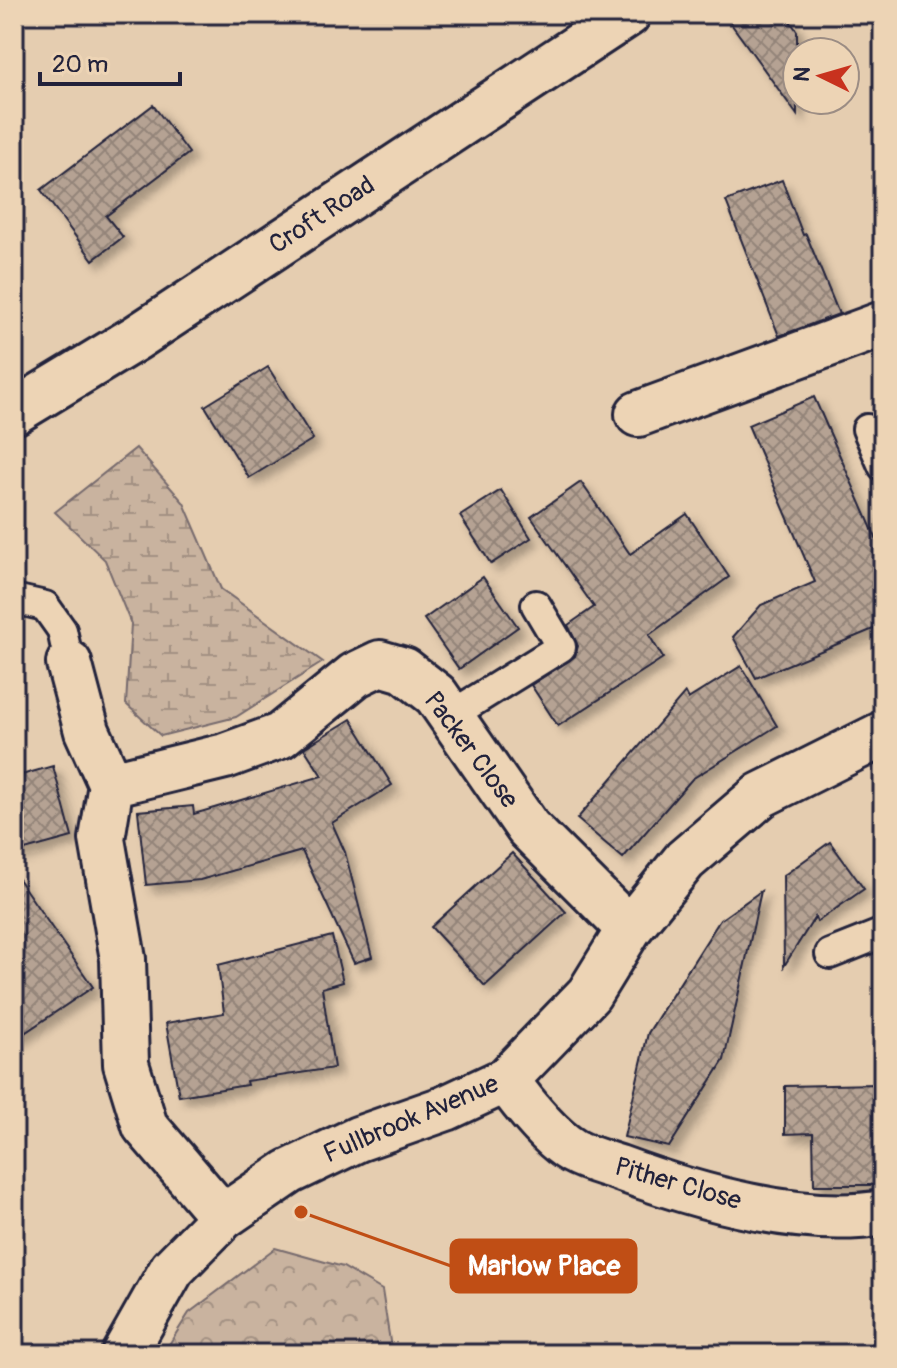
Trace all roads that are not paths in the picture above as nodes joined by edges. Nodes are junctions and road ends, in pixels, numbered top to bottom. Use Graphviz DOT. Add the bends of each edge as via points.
graph roads {
  1 [pos="628,14"];
  2 [pos="883,324"];
  3 [pos="14,412"];
  4 [pos="638,414"];
  5 [pos="867,429"];
  6 [pos="883,466"];
  7 [pos="14,599"];
  8 [pos="536,605"];
  9 [pos="69,663"];
  10 [pos="450,716"];
  11 [pos="883,734"];
  12 [pos="111,784"];
  13 [pos="629,929"];
  14 [pos="883,933"];
  15 [pos="830,954"];
  16 [pos="506,1080"];
  17 [pos="883,1213"];
  18 [pos="223,1217"];
  19 [pos="124,1354"];
  1 -- 3 [label="street, Croft Road" via="136,338"];
  2 -- 4 [label="street"];
  5 -- 6 [label="lane"];
  7 -- 9 [label="lane" via="45,606 62,630"];
  8 -- 10 [label="lane" via="561,647"];
  9 -- 12 [label="street" via="87,731"];
  10 -- 12 [label="street, Packer Close" via="436,695 404,670 380,663 355,675 280,736 225,756"];
  10 -- 13 [label="street, Packer Close" via="528,828"];
  11 -- 13 [label="street, Fullbrook Avenue" via="761,795 685,860"];
  12 -- 18 [label="street" via="102,839 123,959 126,1064 145,1126"];
  13 -- 16 [label="street, Fullbrook Avenue" via="589,994"];
  14 -- 15 [label="lane"];
  16 -- 17 [label="street, Pither Close" via="530,1112 572,1151 644,1177 806,1215"];
  16 -- 18 [label="street, Fullbrook Avenue" via="303,1165"];
  18 -- 19 [label="street, Fullbrook Avenue" via="172,1269"];
}
